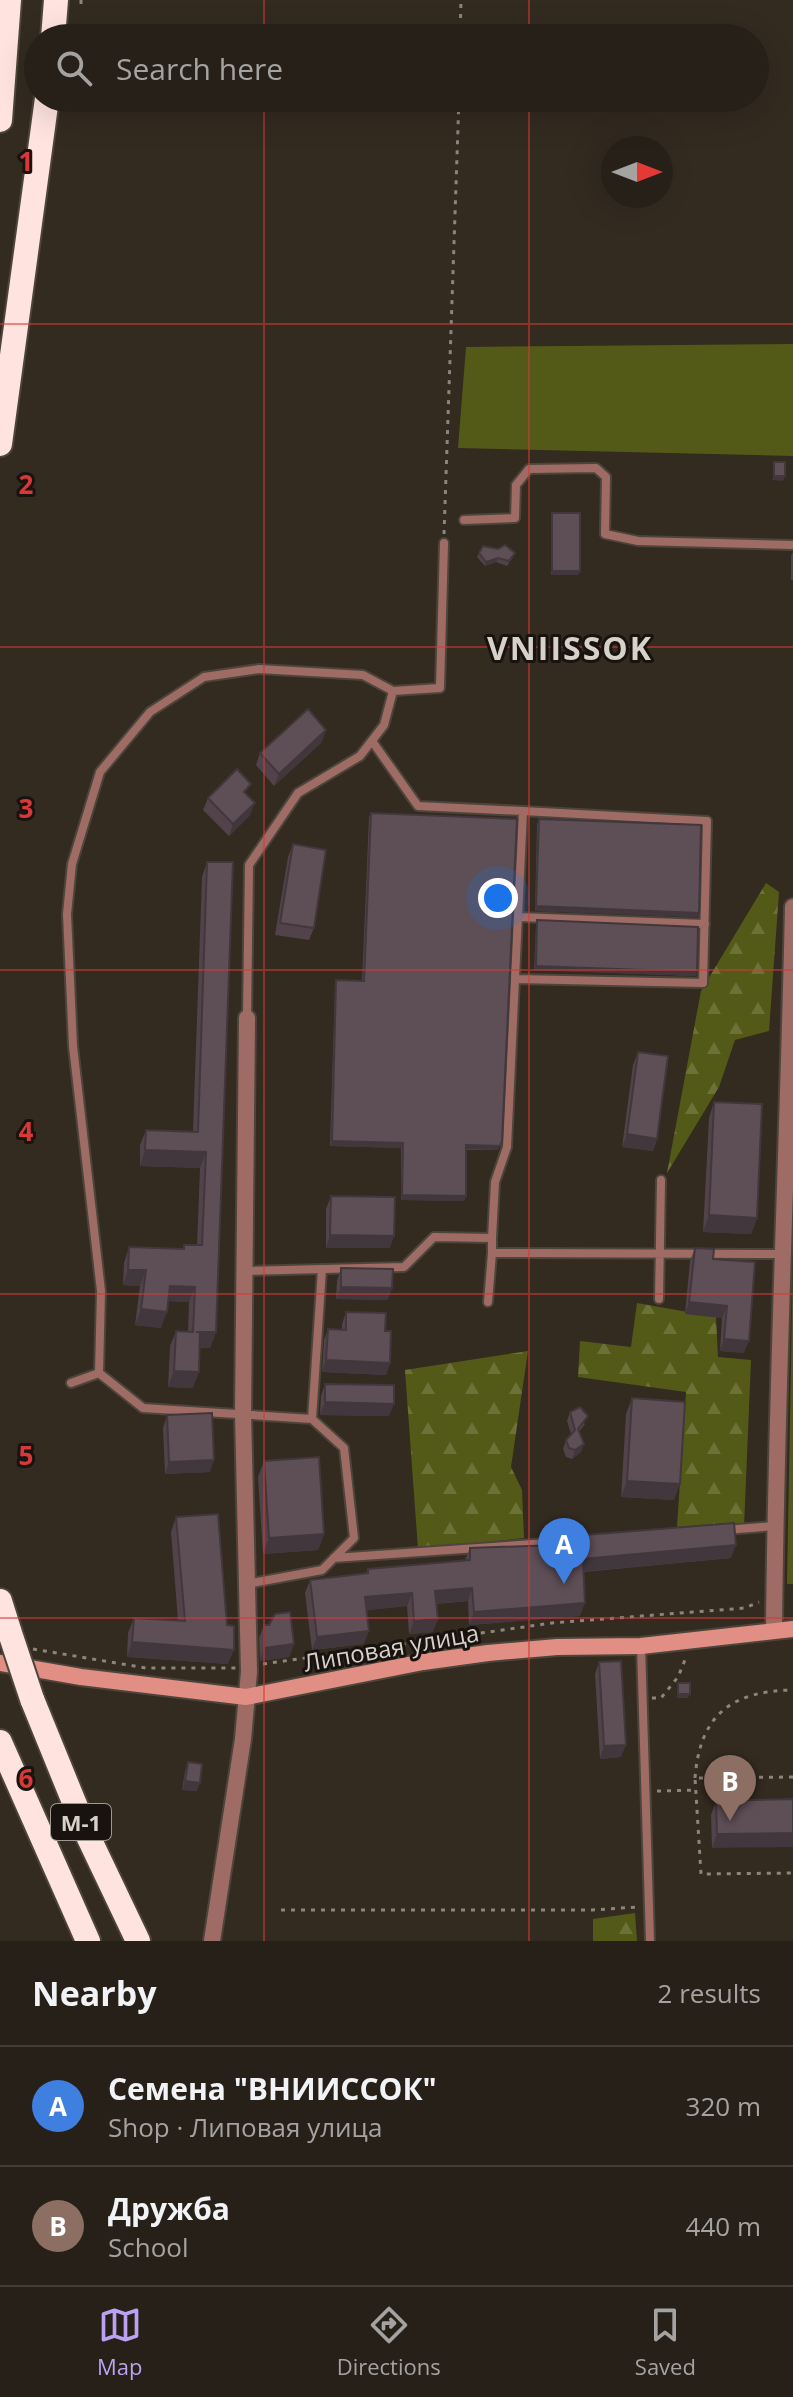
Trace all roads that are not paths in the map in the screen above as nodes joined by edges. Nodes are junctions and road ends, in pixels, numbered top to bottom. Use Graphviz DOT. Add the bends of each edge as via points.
graph roads {
  1 [pos="9,0"];
  2 [pos="56,0"];
  3 [pos="54,24"];
  4 [pos="45,112"];
  5 [pos="0,120"];
  6 [pos="0,444"];
  7 [pos="464,520"];
  8 [pos="444,543"];
  9 [pos="793,545"];
  10 [pos="393,691"];
  11 [pos="372,741"];
  12 [pos="523,811"];
  13 [pos="793,907"];
  14 [pos="518,917"];
  15 [pos="705,924"];
  16 [pos="516,979"];
  17 [pos="792,1005"];
  18 [pos="247,1018"];
  19 [pos="791,1116"];
  20 [pos="661,1180"];
  21 [pos="790,1227"];
  22 [pos="492,1238"];
  23 [pos="492,1253"];
  24 [pos="661,1253"];
  25 [pos="785,1254"];
  26 [pos="322,1269"];
  27 [pos="245,1271"];
  28 [pos="659,1299"];
  29 [pos="488,1302"];
  30 [pos="99,1373"];
  31 [pos="71,1383"];
  32 [pos="243,1413"];
  33 [pos="312,1419"];
  34 [pos="775,1526"];
  35 [pos="714,1531"];
  36 [pos="609,1539"];
  37 [pos="334,1558"];
  38 [pos="247,1584"];
  39 [pos="0,1601"];
  40 [pos="793,1629"];
  41 [pos="774,1630"];
  42 [pos="641,1646"];
  43 [pos="0,1663"];
  44 [pos="246,1697"];
  45 [pos="0,1742"];
  46 [pos="88,1941"];
  47 [pos="138,1941"];
  48 [pos="212,1941"];
  49 [pos="650,1941"];
  1 -- 5 [label="highway"];
  2 -- 3 [label="highway"];
  4 -- 6 [label="highway"];
  7 -- 9 [label="lane" via="515,518 516,485 529,469 596,468 606,477 605,534 638,541"];
  8 -- 10 [label="lane" via="440,688"];
  10 -- 11 [label="lane" via="384,725"];
  10 -- 30 [label="lane" via="363,675 259,669 204,677 150,712 100,772 72,864 67,914 73,1046 101,1291"];
  11 -- 12 [label="lane" via="418,806"];
  11 -- 18 [label="lane" via="360,756 298,793 249,865"];
  12 -- 14 [label="lane"];
  12 -- 15 [label="lane" via="707,821"];
  13 -- 17 [label="street"];
  14 -- 15 [label="lane"];
  14 -- 16 [label="lane"];
  15 -- 16 [label="lane" via="703,983"];
  16 -- 22 [label="lane" via="507,1147 495,1182"];
  17 -- 19 [label="street"];
  18 -- 27 [label="street"];
  19 -- 21 [label="street"];
  20 -- 24 [label="lane"];
  21 -- 25 [label="street"];
  22 -- 23 [label="lane"];
  22 -- 26 [label="lane" via="434,1237 404,1267"];
  23 -- 24 [label="lane"];
  23 -- 29 [label="lane"];
  24 -- 25 [label="lane"];
  24 -- 28 [label="lane"];
  25 -- 34 [label="street"];
  26 -- 27 [label="lane"];
  26 -- 33 [label="lane"];
  27 -- 32 [label="street"];
  30 -- 31 [label="lane"];
  30 -- 32 [label="lane" via="143,1408"];
  32 -- 33 [label="lane"];
  32 -- 38 [label="street"];
  33 -- 37 [label="lane" via="344,1448 354,1538"];
  34 -- 35 [label="lane"];
  34 -- 41 [label="street"];
  36 -- 37 [label="lane"];
  37 -- 38 [label="lane" via="322,1570"];
  38 -- 44 [label="street"];
  39 -- 47 [label="highway, М-1, bridge" via="17,1640 32,1699"];
  40 -- 41 [label="street, Липовая улица"];
  41 -- 42 [label="street, Липовая улица"];
  42 -- 44 [label="street, Липовая улица" via="557,1647 449,1658"];
  42 -- 49 [label="lane"];
  43 -- 44 [label="street, Липовая улица"];
  44 -- 48 [label="street"];
  45 -- 46 [label="highway, М-1"];
}
